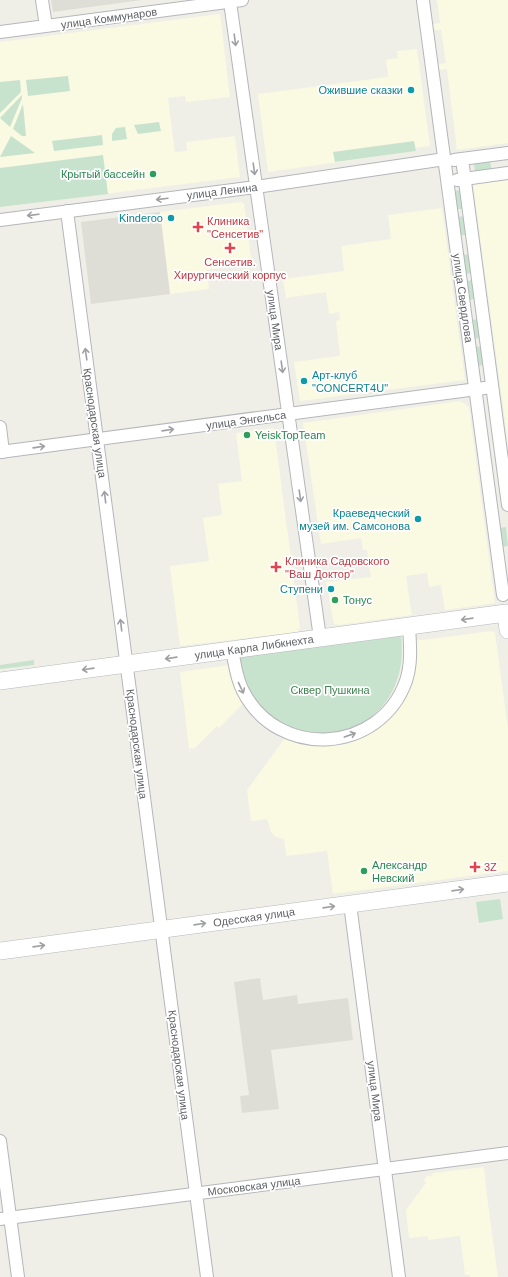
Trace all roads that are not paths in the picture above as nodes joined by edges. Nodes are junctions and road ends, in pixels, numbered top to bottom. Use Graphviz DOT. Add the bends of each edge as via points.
graph roads {
  1 [pos="42,0"];
  2 [pos="242,0"];
  3 [pos="423,0"];
  4 [pos="230,2"];
  5 [pos="46,26"];
  6 [pos="0,32"];
  7 [pos="508,153"];
  8 [pos="462,159"];
  9 [pos="445,160"];
  10 [pos="508,173"];
  11 [pos="464,179"];
  12 [pos="448,181"];
  13 [pos="256,186"];
  14 [pos="67,211"];
  15 [pos="0,220"];
  16 [pos="492,387"];
  17 [pos="475,389"];
  18 [pos="289,414"];
  19 [pos="0,426"];
  20 [pos="97,440"];
  21 [pos="2,452"];
  22 [pos="508,505"];
  23 [pos="503,595"];
  24 [pos="507,613"];
  25 [pos="409,626"];
  26 [pos="508,630"];
  27 [pos="320,638"];
  28 [pos="232,650"];
  29 [pos="126,664"];
  30 [pos="0,681"];
  31 [pos="508,883"];
  32 [pos="350,904"];
  33 [pos="161,930"];
  34 [pos="0,951"];
  35 [pos="0,1141"];
  36 [pos="508,1153"];
  37 [pos="385,1169"];
  38 [pos="196,1193"];
  39 [pos="5,1218"];
  40 [pos="18,1277"];
  41 [pos="207,1277"];
  42 [pos="399,1277"];
  1 -- 5 [label="street"];
  2 -- 4 [label="street, улица Коммунаров"];
  3 -- 9 [label="street, улица Свердлова"];
  4 -- 5 [label="street, улица Коммунаров"];
  4 -- 13 [label="street, улица Мира, one-way"];
  5 -- 6 [label="street, улица Коммунаров"];
  7 -- 8 [label="street, улица Ленина"];
  8 -- 9 [label="street, улица Ленина"];
  8 -- 11 [label="street"];
  9 -- 12 [label="street, улица Свердлова"];
  9 -- 13 [label="street, улица Ленина"];
  10 -- 11 [label="street"];
  11 -- 12 [label="street"];
  11 -- 16 [label="street"];
  12 -- 17 [label="street, улица Свердлова"];
  13 -- 14 [label="street, улица Ленина, one-way"];
  13 -- 18 [label="street, улица Мира, one-way"];
  14 -- 15 [label="street, улица Ленина, one-way"];
  20 -- 14 [label="street, Краснодарская улица, one-way"];
  16 -- 17 [label="street, улица Энгельса"];
  16 -- 22 [label="street"];
  17 -- 18 [label="street, улица Энгельса"];
  17 -- 23 [label="street, улица Свердлова"];
  20 -- 18 [label="street, улица Энгельса, one-way"];
  18 -- 27 [label="street, улица Мира, one-way"];
  19 -- 21 [label="street"];
  21 -- 20 [label="street, улица Энгельса, one-way"];
  29 -- 20 [label="street, Краснодарская улица, one-way"];
  24 -- 25 [label="street, улица Карла Либкнехта, one-way"];
  24 -- 26 [label="street"];
  25 -- 27 [label="street, улица Карла Либкнехта"];
  28 -- 25 [label="street, one-way" via="240,685 249,702 261,716 292,734 310,739 330,740 349,736 368,727 384,715 395,702 404,686 409,668"];
  27 -- 28 [label="street, улица Карла Либкнехта"];
  28 -- 29 [label="street, улица Карла Либкнехта, one-way"];
  29 -- 30 [label="street, улица Карла Либкнехта, one-way"];
  29 -- 33 [label="street, Краснодарская улица"];
  32 -- 31 [label="street, Одесская улица, one-way"];
  33 -- 32 [label="street, Одесская улица, one-way"];
  32 -- 37 [label="street, улица Мира"];
  34 -- 33 [label="street, Одесская улица, one-way"];
  33 -- 38 [label="street, Краснодарская улица"];
  35 -- 39 [label="street"];
  36 -- 37 [label="street, Московская улица"];
  37 -- 38 [label="street, Московская улица"];
  37 -- 42 [label="street, улица Мира"];
  38 -- 39 [label="street, Московская улица"];
  38 -- 41 [label="street, Краснодарская улица"];
  39 -- 40 [label="street"];
}
